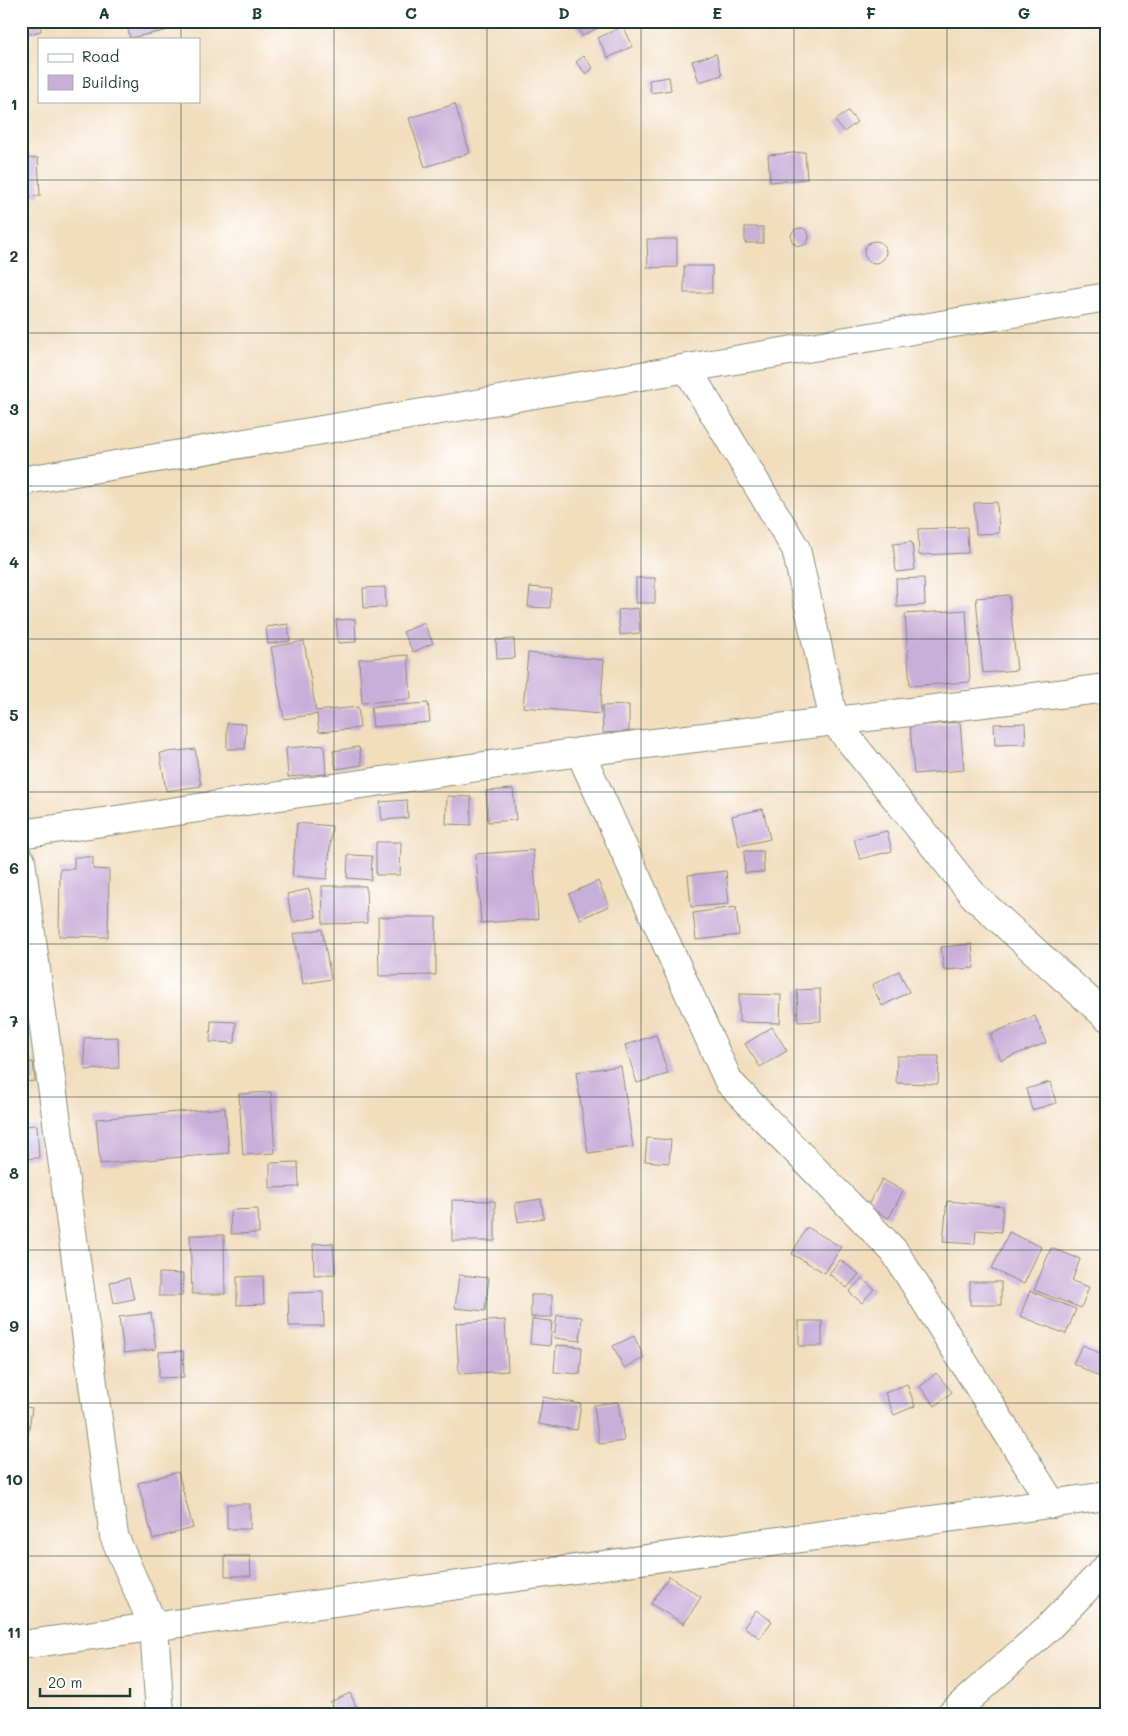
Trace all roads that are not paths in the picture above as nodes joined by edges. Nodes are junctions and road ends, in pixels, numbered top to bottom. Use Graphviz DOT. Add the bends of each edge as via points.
graph roads {
  1 [pos="1107,297"];
  2 [pos="687,369"];
  3 [pos="21,481"];
  4 [pos="1107,688"];
  5 [pos="834,721"];
  6 [pos="580,752"];
  7 [pos="21,834"];
  8 [pos="21,861"];
  9 [pos="1107,1018"];
  10 [pos="1107,1496"];
  11 [pos="1052,1504"];
  12 [pos="1107,1566"];
  13 [pos="154,1627"];
  14 [pos="21,1645"];
  15 [pos="160,1715"];
  16 [pos="950,1715"];
  1 -- 2 [label="street"];
  2 -- 3 [label="street"];
  2 -- 5 [label="street" via="796,549"];
  4 -- 5 [label="street"];
  5 -- 6 [label="street"];
  5 -- 9 [label="street" via="974,896"];
  6 -- 7 [label="street"];
  6 -- 11 [label="street" via="729,1082 894,1251"];
  8 -- 13 [label="street" via="114,1536"];
  10 -- 11 [label="street"];
  11 -- 13 [label="street"];
  12 -- 16 [label="street" via="1046,1630"];
  13 -- 14 [label="street"];
  13 -- 15 [label="street"];
}
